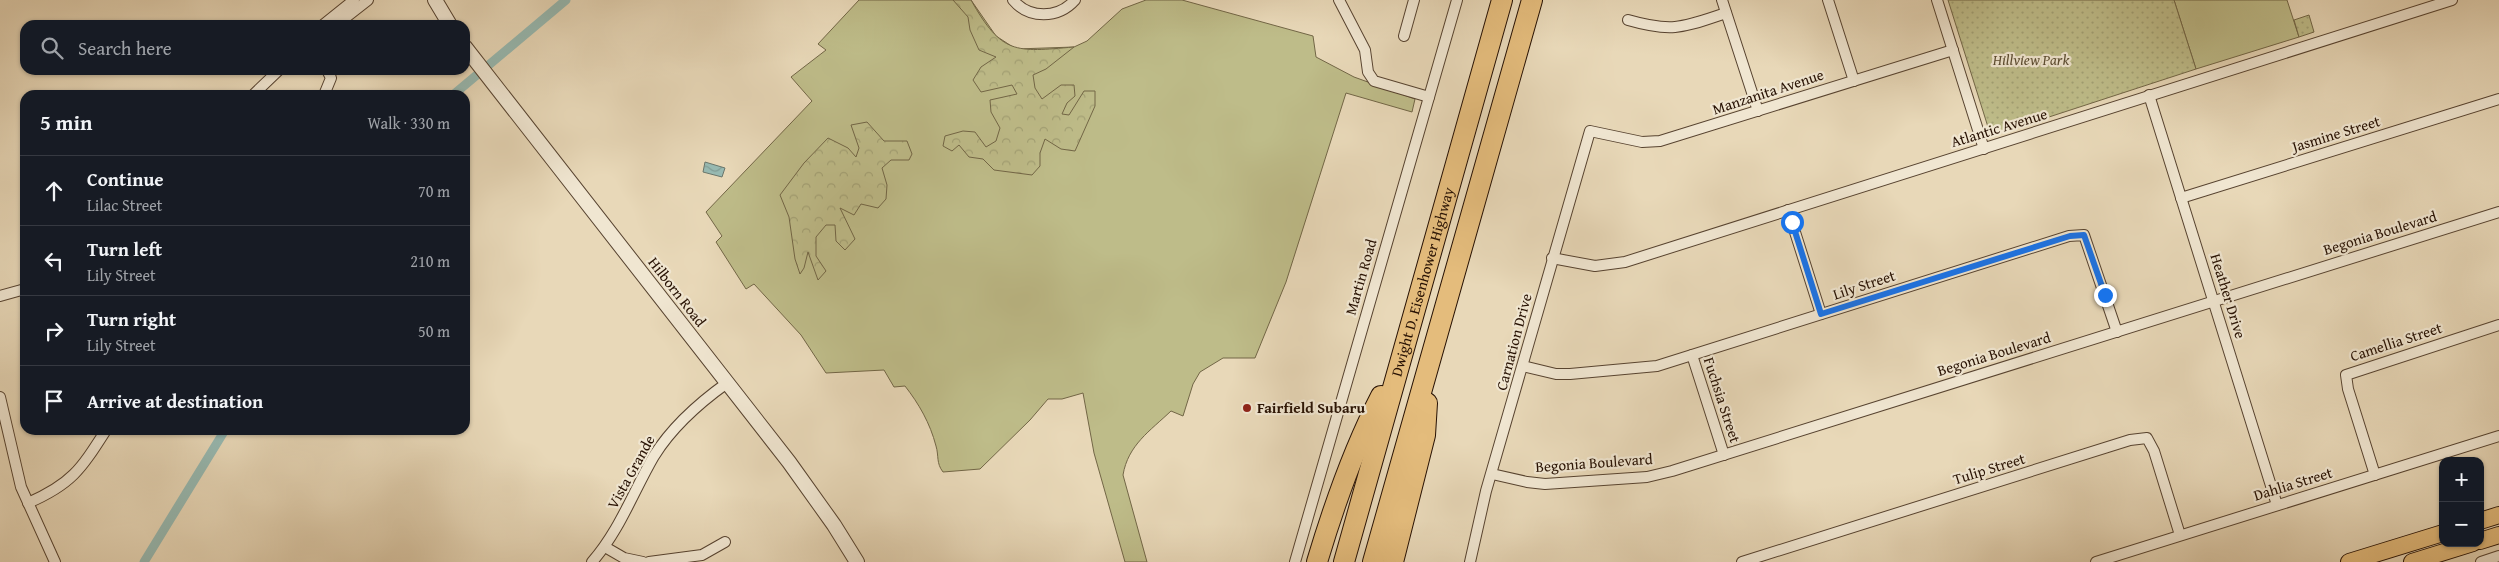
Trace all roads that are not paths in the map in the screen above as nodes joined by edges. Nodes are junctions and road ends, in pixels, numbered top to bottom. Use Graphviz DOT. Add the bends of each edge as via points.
graph roads {
  1 [pos="354,0"];
  2 [pos="368,0"];
  3 [pos="435,0"];
  4 [pos="1013,0"];
  5 [pos="1075,0"];
  6 [pos="1339,0"];
  7 [pos="1414,0"];
  8 [pos="1457,0"];
  9 [pos="1502,0"];
  10 [pos="1532,0"];
  11 [pos="1722,0"];
  12 [pos="1828,0"];
  13 [pos="1937,0"];
  14 [pos="2452,0"];
  15 [pos="1726,13"];
  16 [pos="332,20"];
  17 [pos="335,20"];
  18 [pos="447,20"];
  19 [pos="1628,20"];
  20 [pos="1404,36"];
  21 [pos="1953,50"];
  22 [pos="470,54"];
  23 [pos="274,75"];
  24 [pos="330,75"];
  25 [pos="1854,81"];
  26 [pos="259,90"];
  27 [pos="326,90"];
  28 [pos="2149,95"];
  29 [pos="1429,97"];
  30 [pos="2499,99"];
  31 [pos="1758,111"];
  32 [pos="1590,131"];
  33 [pos="1984,149"];
  34 [pos="2181,198"];
  35 [pos="1788,210"];
  36 [pos="2499,212"];
  37 [pos="1552,258"];
  38 [pos="20,290"];
  39 [pos="0,296"];
  40 [pos="2214,301"];
  41 [pos="1821,314"];
  42 [pos="2499,324"];
  43 [pos="2117,332"];
  44 [pos="1692,355"];
  45 [pos="1400,362"];
  46 [pos="1428,366"];
  47 [pos="1522,366"];
  48 [pos="727,383"];
  49 [pos="0,397"];
  50 [pos="103,435"];
  51 [pos="2499,436"];
  52 [pos="1724,455"];
  53 [pos="1492,474"];
  54 [pos="2375,474"];
  55 [pos="28,503"];
  56 [pos="2277,505"];
  57 [pos="2499,515"];
  58 [pos="2484,520"];
  59 [pos="2439,534"];
  60 [pos="2499,535"];
  61 [pos="2180,536"];
  62 [pos="2484,540"];
  63 [pos="725,542"];
  64 [pos="605,547"];
  65 [pos="2460,547"];
  66 [pos="2499,556"];
  67 [pos="55,562"];
  68 [pos="592,562"];
  69 [pos="642,562"];
  70 [pos="649,562"];
  71 [pos="857,562"];
  72 [pos="1295,562"];
  73 [pos="1317,562"];
  74 [pos="1344,562"];
  75 [pos="1373,562"];
  76 [pos="1393,562"];
  77 [pos="1470,562"];
  78 [pos="1742,562"];
  79 [pos="2096,562"];
  80 [pos="2349,562"];
  81 [pos="2412,562"];
  82 [pos="2481,562"];
  1 -- 16 [label="street"];
  2 -- 17 [label="street"];
  3 -- 18 [label="street"];
  4 -- 5 [label="street" via="1023,9 1052,14 1064,10"];
  6 -- 29 [label="street" via="1364,50 1368,72 1374,81"];
  7 -- 20 [label="street"];
  8 -- 29 [label="street, Martin Road"];
  9 -- 45 [label="highway, Dwight D. Eisenhower Highway"];
  10 -- 46 [label="highway, Dwight D. Eisenhower Highway"];
  11 -- 15 [label="street"];
  12 -- 25 [label="street"];
  13 -- 21 [label="street"];
  14 -- 28 [label="street, Atlantic Avenue"];
  15 -- 19 [label="street" via="1681,27 1664,28"];
  15 -- 31 [label="street"];
  21 -- 25 [label="street, Manzanita Avenue"];
  21 -- 33 [label="street"];
  22 -- 48 [label="street, Hilborn Road"];
  23 -- 26 [label="street"];
  24 -- 27 [label="street"];
  25 -- 31 [label="street, Manzanita Avenue"];
  28 -- 33 [label="street, Atlantic Avenue"];
  28 -- 34 [label="street, Heather Drive"];
  29 -- 72 [label="street, Martin Road"];
  30 -- 34 [label="street, Jasmine Street"];
  31 -- 32 [label="street, Manzanita Avenue" via="1660,141 1642,142"];
  32 -- 37 [label="street, Carnation Drive"];
  33 -- 35 [label="street, Atlantic Avenue"];
  34 -- 40 [label="street, Heather Drive"];
  35 -- 37 [label="street, Atlantic Avenue" via="1625,262 1595,266"];
  35 -- 41 [label="street"];
  36 -- 40 [label="street, Begonia Boulevard"];
  37 -- 47 [label="street, Carnation Drive"];
  38 -- 39 [label="street"];
  40 -- 43 [label="street, Begonia Boulevard"];
  40 -- 56 [label="street, Heather Drive"];
  41 -- 43 [label="street, Lily Street" via="2070,236 2084,235"];
  41 -- 44 [label="street, Lily Street"];
  42 -- 54 [label="street, Camellia Street" via="2346,375"];
  43 -- 52 [label="street, Begonia Boulevard"];
  44 -- 47 [label="street, Lily Street" via="1643,368 1570,374"];
  44 -- 52 [label="street, Fuchsia Street"];
  45 -- 73 [label="highway" via="1366,425 1329,520"];
  45 -- 74 [label="highway, Dwight D. Eisenhower Highway"];
  46 -- 75 [label="highway, Dwight D. Eisenhower Highway"];
  46 -- 76 [label="highway" via="1425,435"];
  47 -- 53 [label="street, Carnation Drive"];
  48 -- 64 [label="street, Vista Grande" via="690,413 665,441"];
  48 -- 71 [label="street, Hilborn Road" via="819,503"];
  49 -- 55 [label="street" via="13,457"];
  50 -- 55 [label="street" via="74,477"];
  51 -- 54 [label="street, Dahlia Street"];
  52 -- 53 [label="street, Begonia Boulevard" via="1647,477 1545,484"];
  53 -- 77 [label="street, Carnation Drive"];
  54 -- 56 [label="street, Dahlia Street"];
  55 -- 67 [label="street"];
  56 -- 61 [label="street, Dahlia Street"];
  57 -- 58 [label="main road"];
  59 -- 80 [label="main road"];
  60 -- 62 [label="main road"];
  61 -- 78 [label="street, Tulip Street" via="2147,438 2120,443"];
  61 -- 79 [label="street, Dahlia Street"];
  63 -- 70 [label="street" via="702,555"];
  64 -- 68 [label="street, Vista Grande"];
  64 -- 69 [label="street" via="624,558"];
  65 -- 81 [label="main road"];
  66 -- 82 [label="street"];
}
